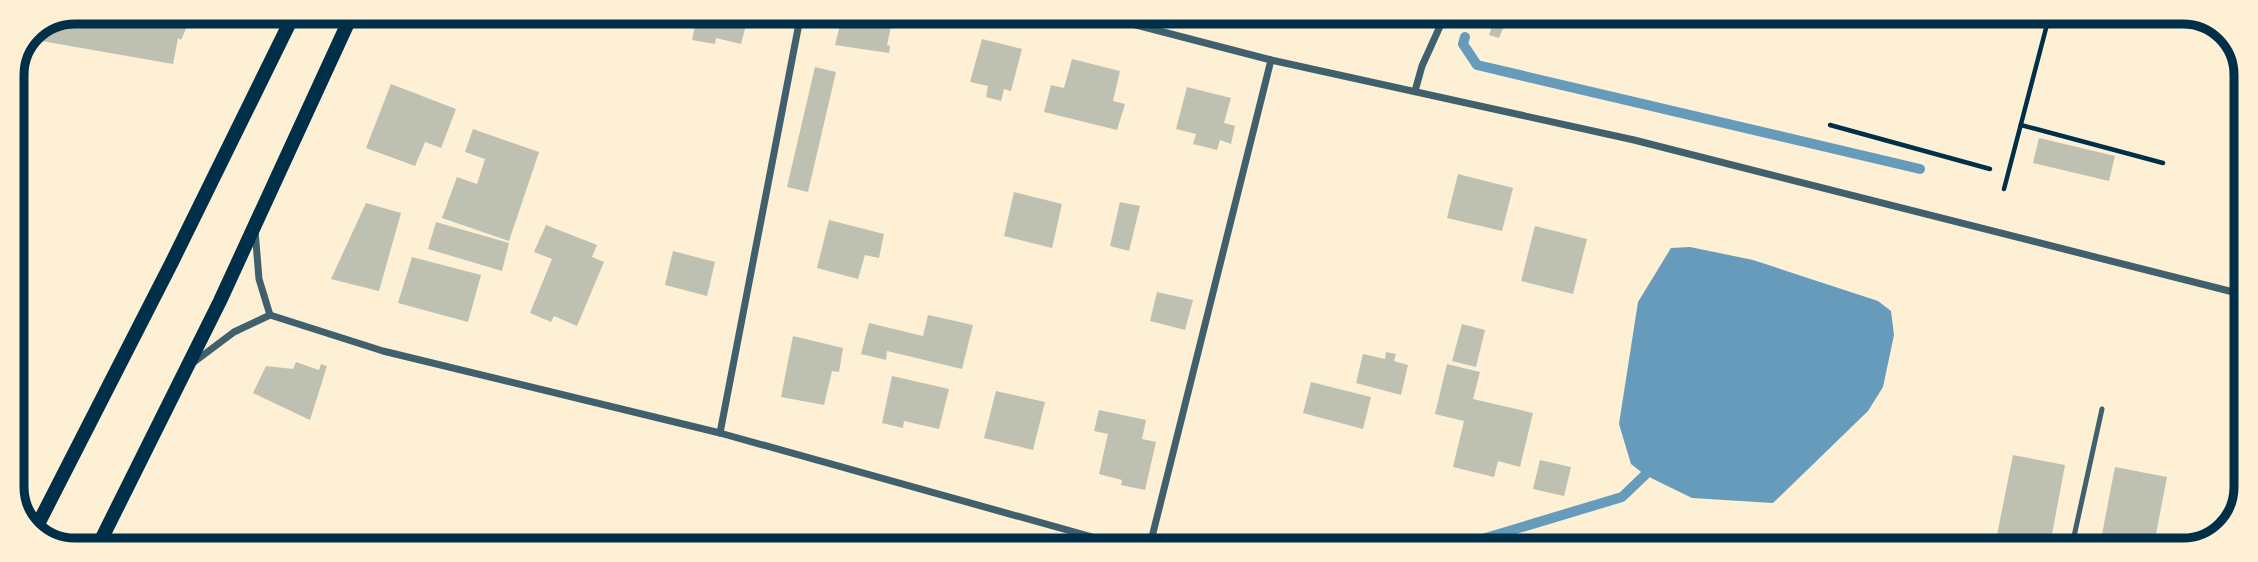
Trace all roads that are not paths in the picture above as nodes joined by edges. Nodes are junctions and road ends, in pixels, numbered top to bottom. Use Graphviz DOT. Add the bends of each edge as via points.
graph roads {
  1 [pos="289,24"];
  2 [pos="348,24"];
  3 [pos="799,24"];
  4 [pos="1132,24"];
  5 [pos="1441,24"];
  6 [pos="1271,60"];
  7 [pos="1415,91"];
  8 [pos="255,226"];
  9 [pos="2234,292"];
  10 [pos="270,315"];
  11 [pos="188,366"];
  12 [pos="2102,409"];
  13 [pos="720,433"];
  14 [pos="39,522"];
  15 [pos="102,538"];
  16 [pos="1096,538"];
  17 [pos="1152,538"];
  18 [pos="2074,538"];
  1 -- 14 [label="main road"];
  2 -- 8 [label="main road"];
  3 -- 13 [label="street"];
  4 -- 6 [label="street"];
  5 -- 7 [label="street"];
  6 -- 7 [label="street"];
  6 -- 17 [label="street"];
  7 -- 9 [label="street" via="1671,149"];
  8 -- 10 [label="street" via="260,279"];
  8 -- 11 [label="main road"];
  10 -- 11 [label="street" via="234,332"];
  10 -- 13 [label="street" via="383,351"];
  11 -- 15 [label="main road"];
  12 -- 18 [label="lane"];
  13 -- 16 [label="street"];
}
